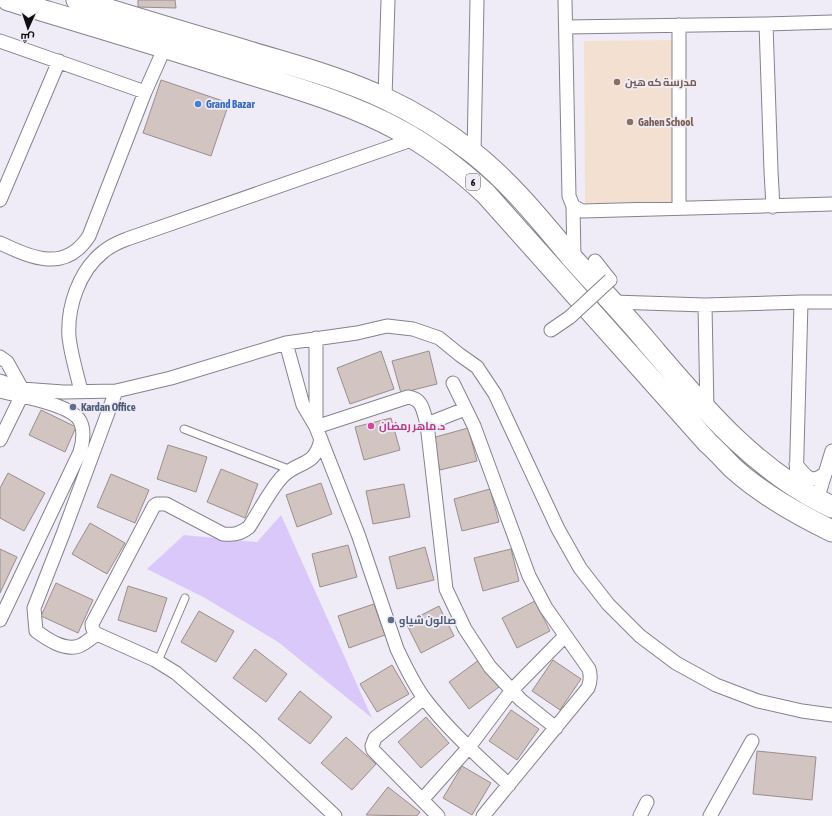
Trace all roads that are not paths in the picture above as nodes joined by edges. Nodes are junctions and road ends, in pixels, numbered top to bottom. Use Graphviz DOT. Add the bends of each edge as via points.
graph roads {
  1 [pos="8,0"];
  2 [pos="77,0"];
  3 [pos="388,0"];
  4 [pos="477,0"];
  5 [pos="565,0"];
  6 [pos="832,22"];
  7 [pos="679,24"];
  8 [pos="766,24"];
  9 [pos="566,27"];
  10 [pos="0,41"];
  11 [pos="165,47"];
  12 [pos="58,60"];
  13 [pos="145,92"];
  14 [pos="385,98"];
  15 [pos="414,139"];
  16 [pos="474,153"];
  17 [pos="0,200"];
  18 [pos="832,204"];
  19 [pos="573,206"];
  20 [pos="773,207"];
  21 [pos="679,208"];
  22 [pos="0,243"];
  23 [pos="574,259"];
  24 [pos="594,262"];
  25 [pos="613,302"];
  26 [pos="801,302"];
  27 [pos="832,302"];
  28 [pos="705,305"];
  29 [pos="550,330"];
  30 [pos="316,338"];
  31 [pos="286,343"];
  32 [pos="0,357"];
  33 [pos="0,381"];
  34 [pos="453,383"];
  35 [pos="0,391"];
  36 [pos="81,391"];
  37 [pos="116,391"];
  38 [pos="21,393"];
  39 [pos="465,409"];
  40 [pos="707,411"];
  41 [pos="427,424"];
  42 [pos="184,429"];
  43 [pos="318,433"];
  44 [pos="0,440"];
  45 [pos="832,451"];
  46 [pos="796,464"];
  47 [pos="291,470"];
  48 [pos="826,472"];
  49 [pos="796,488"];
  50 [pos="824,504"];
  51 [pos="832,531"];
  52 [pos="185,598"];
  53 [pos="0,620"];
  54 [pos="97,634"];
  55 [pos="565,636"];
  56 [pos="158,661"];
  57 [pos="512,690"];
  58 [pos="424,698"];
  59 [pos="832,715"];
  60 [pos="556,728"];
  61 [pos="752,741"];
  62 [pos="469,747"];
  63 [pos="509,785"];
  64 [pos="422,800"];
  65 [pos="647,802"];
  66 [pos="335,816"];
  67 [pos="438,816"];
  68 [pos="483,816"];
  69 [pos="640,816"];
  70 [pos="710,816"];
  1 -- 11 [label="main road, 6"];
  2 -- 14 [label="main road, 6" via="310,70"];
  3 -- 14 [label="street"];
  4 -- 16 [label="street"];
  5 -- 9 [label="street"];
  6 -- 8 [label="street"];
  7 -- 8 [label="street"];
  7 -- 9 [label="street"];
  7 -- 21 [label="street"];
  8 -- 20 [label="street"];
  9 -- 19 [label="street" via="569,196"];
  10 -- 12 [label="street"];
  11 -- 13 [label="street"];
  11 -- 15 [label="main road, 6" via="352,108"];
  12 -- 13 [label="street"];
  12 -- 17 [label="street"];
  13 -- 22 [label="street" via="90,236 83,246 73,253 49,259 26,255"];
  14 -- 16 [label="main road, 6" via="420,117"];
  15 -- 36 [label="street" via="128,239 103,252 84,275 70,311 70,339"];
  15 -- 51 [label="main road, 6" via="442,157 486,194 734,469 778,501"];
  16 -- 23 [label="main road, 6" via="517,195"];
  18 -- 20 [label="street"];
  19 -- 21 [label="street" via="582,211"];
  19 -- 23 [label="street"];
  20 -- 21 [label="street"];
  23 -- 25 [label="main road, 6"];
  24 -- 29 [label="street, bridge" via="610,280 570,317"];
  25 -- 28 [label="street"];
  25 -- 40 [label="main road, 6"];
  26 -- 27 [label="street"];
  26 -- 28 [label="street"];
  26 -- 46 [label="street"];
  28 -- 40 [label="street"];
  30 -- 31 [label="street"];
  30 -- 43 [label="street"];
  30 -- 59 [label="street" via="387,326 414,329 439,338 477,367 495,394 558,530 580,568 608,604 640,636 676,663 716,684 758,701"];
  31 -- 37 [label="street" via="170,378"];
  31 -- 43 [label="street" via="303,404"];
  32 -- 38 [label="street" via="7,362"];
  33 -- 38 [label="street"];
  34 -- 39 [label="street"];
  35 -- 38 [label="street"];
  36 -- 37 [label="street"];
  36 -- 38 [label="street"];
  37 -- 54 [label="street" via="34,608 36,631 49,640 67,647 78,646"];
  38 -- 44 [label="street"];
  38 -- 53 [label="street" via="73,413 80,421 83,442"];
  39 -- 41 [label="street"];
  39 -- 55 [label="street" via="474,426 529,576"];
  40 -- 49 [label="main road, 6" via="750,453"];
  41 -- 43 [label="street" via="421,403 413,397 408,397"];
  41 -- 57 [label="street" via="446,588 466,629 490,667"];
  42 -- 47 [label="lane"];
  43 -- 47 [label="street" via="316,452 312,459"];
  43 -- 58 [label="street" via="358,534 397,649"];
  45 -- 48 [label="street"];
  46 -- 48 [label="street" via="804,475 811,479 818,478"];
  46 -- 49 [label="street"];
  47 -- 54 [label="street" via="242,533 223,534 166,504 154,506 92,624 93,631"];
  48 -- 50 [label="street"];
  49 -- 50 [label="main road, 6"];
  52 -- 56 [label="lane"];
  54 -- 56 [label="street"];
  55 -- 57 [label="street"];
  55 -- 60 [label="street" via="589,669 590,682"];
  56 -- 66 [label="street" via="176,673 254,740"];
  57 -- 60 [label="street"];
  57 -- 62 [label="street"];
  58 -- 62 [label="street"];
  58 -- 64 [label="street" via="376,738 372,746"];
  60 -- 63 [label="street"];
  61 -- 70 [label="street"];
  62 -- 63 [label="street"];
  62 -- 64 [label="street"];
  63 -- 68 [label="street"];
  64 -- 67 [label="street"];
  65 -- 69 [label="street"];
}
